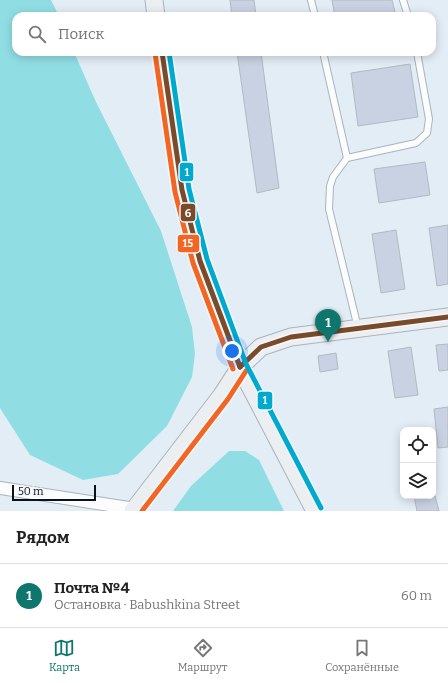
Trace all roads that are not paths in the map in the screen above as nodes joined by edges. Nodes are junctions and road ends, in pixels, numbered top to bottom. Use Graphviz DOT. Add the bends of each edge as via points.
graph roads {
  1 [pos="154,0"];
  2 [pos="311,0"];
  3 [pos="403,0"];
  4 [pos="156,12"];
  5 [pos="314,12"];
  6 [pos="407,12"];
  7 [pos="163,56"];
  8 [pos="324,56"];
  9 [pos="418,56"];
  10 [pos="347,158"];
  11 [pos="448,317"];
  12 [pos="358,328"];
  13 [pos="240,367"];
  14 [pos="0,488"];
  15 [pos="134,510"];
  16 [pos="315,511"];
  1 -- 4 [label="main road"];
  2 -- 5 [label="lane"];
  3 -- 6 [label="lane"];
  7 -- 13 [label="main road" via="182,190 200,261"];
  8 -- 10 [label="lane"];
  9 -- 10 [label="lane" via="429,119 427,133 416,143"];
  10 -- 12 [label="lane" via="330,186 329,209"];
  11 -- 12 [label="main road"];
  12 -- 13 [label="main road" via="291,337 271,343 261,347"];
  13 -- 15 [label="main road" via="222,395"];
  13 -- 16 [label="main road"];
  14 -- 15 [label="street"];
}
